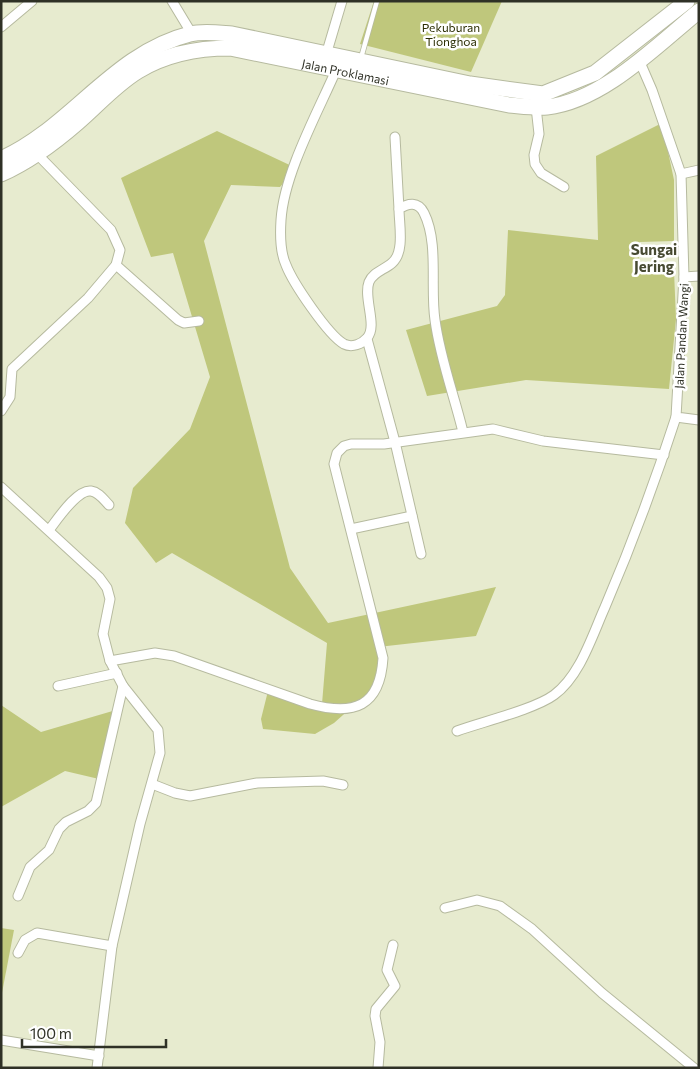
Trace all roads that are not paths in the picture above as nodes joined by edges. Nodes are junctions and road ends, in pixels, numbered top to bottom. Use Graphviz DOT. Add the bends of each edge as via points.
graph roads {
  1 [pos="32,1"];
  2 [pos="172,1"];
  3 [pos="342,1"];
  4 [pos="377,1"];
  5 [pos="687,1"];
  6 [pos="699,11"];
  7 [pos="1,28"];
  8 [pos="192,34"];
  9 [pos="326,55"];
  10 [pos="639,60"];
  11 [pos="360,62"];
  12 [pos="337,68"];
  13 [pos="408,78"];
  14 [pos="536,107"];
  15 [pos="396,137"];
  16 [pos="38,155"];
  17 [pos="1,159"];
  18 [pos="699,170"];
  19 [pos="1,174"];
  20 [pos="681,174"];
  21 [pos="564,187"];
  22 [pos="399,209"];
  23 [pos="116,265"];
  24 [pos="699,276"];
  25 [pos="684,277"];
  26 [pos="199,321"];
  27 [pos="367,339"];
  28 [pos="1,411"];
  29 [pos="676,418"];
  30 [pos="699,420"];
  31 [pos="463,432"];
  32 [pos="395,442"];
  33 [pos="664,455"];
  34 [pos="1,487"];
  35 [pos="109,505"];
  36 [pos="412,516"];
  37 [pos="351,529"];
  38 [pos="49,530"];
  39 [pos="421,554"];
  40 [pos="110,661"];
  41 [pos="117,673"];
  42 [pos="58,686"];
  43 [pos="123,686"];
  44 [pos="458,730"];
  45 [pos="152,784"];
  46 [pos="343,785"];
  47 [pos="18,896"];
  48 [pos="445,908"];
  49 [pos="393,945"];
  50 [pos="112,946"];
  51 [pos="18,953"];
  52 [pos="1,1040"];
  53 [pos="98,1056"];
  54 [pos="97,1068"];
  55 [pos="378,1068"];
  56 [pos="694,1068"];
  1 -- 7 [label="street"];
  2 -- 8 [label="street"];
  3 -- 9 [label="street"];
  4 -- 11 [label="lane"];
  5 -- 13 [label="highway, Jalan Proklamasi" via="595,73 543,94"];
  6 -- 10 [label="highway, Jalan Proklamasi"];
  8 -- 9 [label="highway, Jalan Proklamasi" via="232,34"];
  8 -- 17 [label="highway, Jalan Proklamasi" via="145,52 105,80 30,144"];
  9 -- 11 [label="highway, Jalan Proklamasi"];
  10 -- 14 [label="highway, Jalan Proklamasi" via="597,90 573,101"];
  10 -- 20 [label="street, Jalan Pandan Wangi"];
  11 -- 13 [label="highway, Jalan Proklamasi"];
  12 -- 13 [label="highway, Jalan Proklamasi"];
  12 -- 16 [label="highway, Jalan Proklamasi" via="230,48 185,52 138,71"];
  12 -- 27 [label="street" via="286,189 281,220 282,250 294,279 333,336 346,345 354,346"];
  13 -- 14 [label="highway, Jalan Proklamasi" via="509,105"];
  14 -- 21 [label="street" via="539,134 535,164 540,173"];
  15 -- 22 [label="street"];
  16 -- 19 [label="highway, Jalan Proklamasi"];
  16 -- 23 [label="street" via="111,230 120,250"];
  18 -- 20 [label="street"];
  20 -- 25 [label="street, Jalan Pandan Wangi"];
  22 -- 27 [label="street" via="397,257 369,283 372,327"];
  22 -- 31 [label="street" via="413,203 426,218 432,251 434,318"];
  23 -- 26 [label="street" via="178,320 184,323"];
  23 -- 28 [label="street" via="88,298 12,369 10,397"];
  24 -- 25 [label="street"];
  25 -- 29 [label="street, Jalan Pandan Wangi"];
  27 -- 32 [label="street"];
  29 -- 30 [label="street"];
  29 -- 33 [label="street, Jalan Pandan Wangi"];
  31 -- 32 [label="street"];
  31 -- 33 [label="street" via="493,429 543,441"];
  32 -- 36 [label="street"];
  32 -- 37 [label="street" via="350,444 337,452 334,464"];
  33 -- 44 [label="street, Jalan Pandan Wangi" via="586,651 568,680 548,699"];
  34 -- 38 [label="street"];
  35 -- 38 [label="street" via="93,491 83,492 68,505"];
  36 -- 37 [label="street"];
  36 -- 39 [label="street"];
  37 -- 40 [label="street" via="383,658 382,677 376,690 359,706 333,710 310,704 174,656 155,653"];
  38 -- 40 [label="street" via="107,588 110,599 104,634"];
  40 -- 41 [label="street"];
  41 -- 42 [label="street"];
  41 -- 43 [label="street"];
  43 -- 45 [label="street" via="158,730 160,753"];
  43 -- 47 [label="street" via="96,803 59,829 49,850 30,867"];
  45 -- 46 [label="street" via="190,796 257,783 323,781"];
  45 -- 50 [label="street"];
  48 -- 56 [label="street" via="477,900 500,906 532,929 602,993"];
  49 -- 55 [label="street" via="387,970 395,986 377,1006 375,1016 380,1042"];
  50 -- 51 [label="street" via="36,933 25,940"];
  50 -- 53 [label="street"];
  52 -- 53 [label="street"];
  53 -- 54 [label="street"];
}
